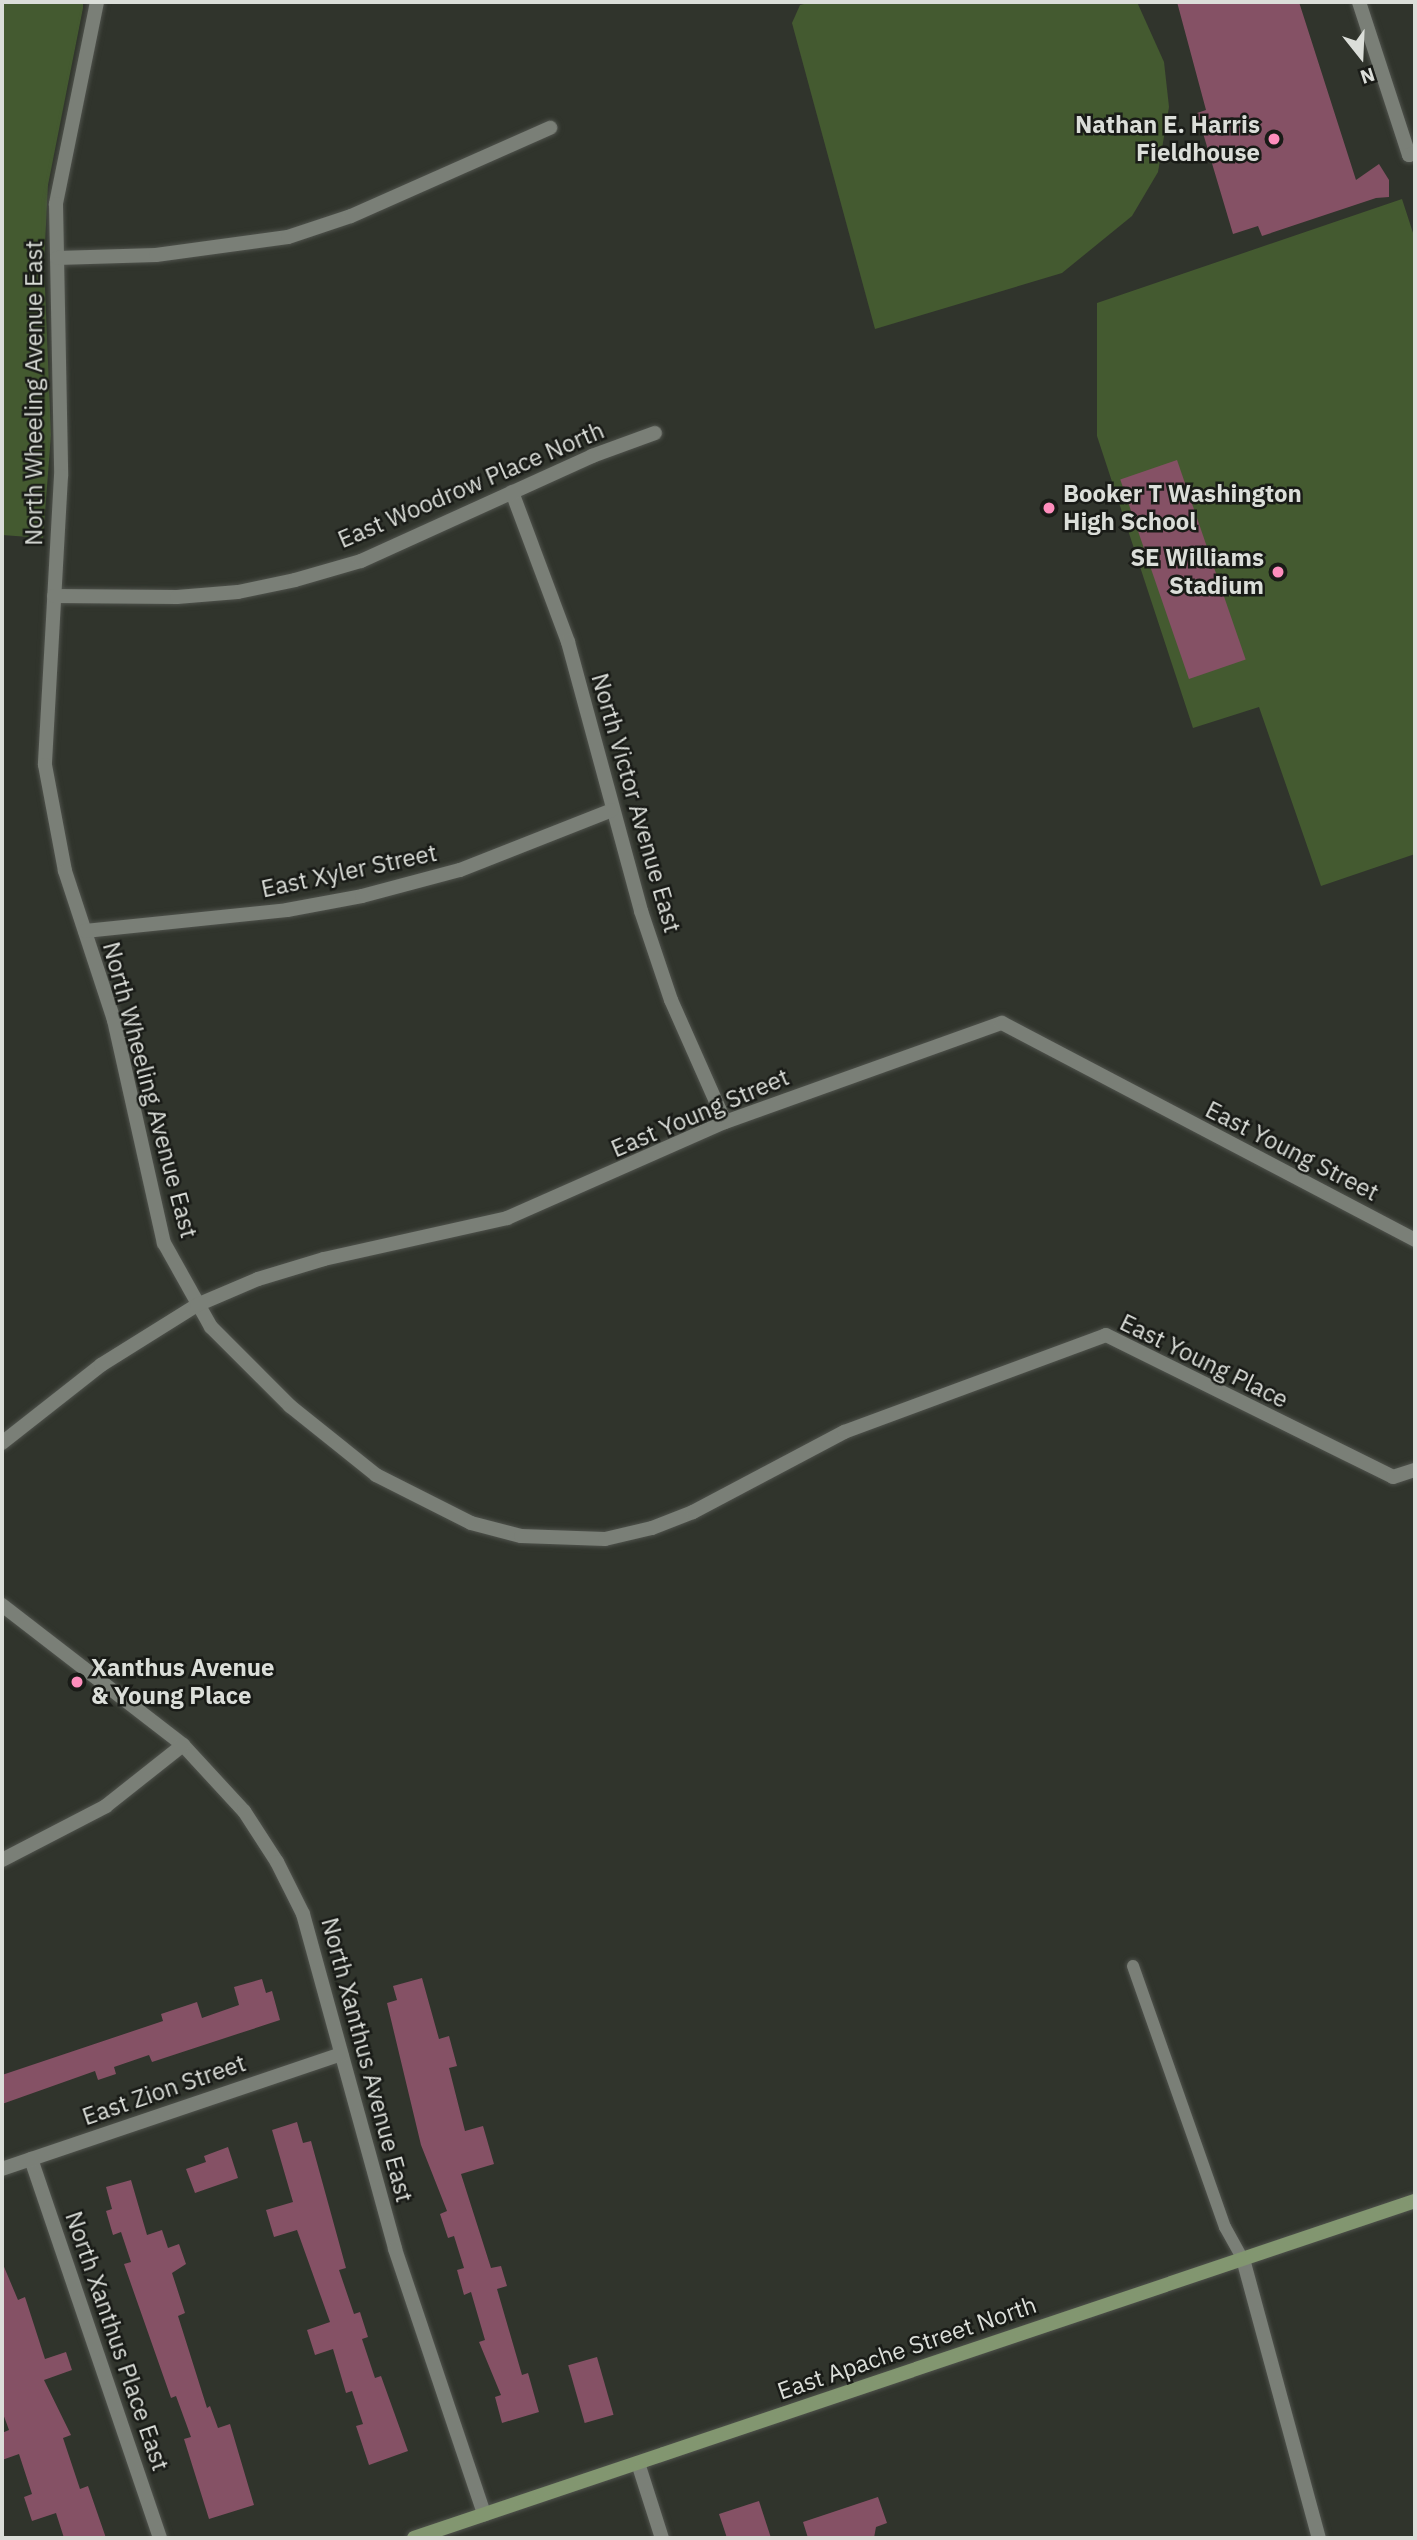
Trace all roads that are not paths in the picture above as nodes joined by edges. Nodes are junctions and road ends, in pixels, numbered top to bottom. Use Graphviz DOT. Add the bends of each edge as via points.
graph roads {
  1 [pos="97,2"];
  2 [pos="1359,2"];
  3 [pos="550,128"];
  4 [pos="1412,154"];
  5 [pos="57,258"];
  6 [pos="655,433"];
  7 [pos="512,492"];
  8 [pos="54,596"];
  9 [pos="612,810"];
  10 [pos="85,931"];
  11 [pos="724,1122"];
  12 [pos="1415,1240"];
  13 [pos="197,1306"];
  14 [pos="968,1383"];
  15 [pos="2,1443"];
  16 [pos="1415,1470"];
  17 [pos="2,1605"];
  18 [pos="183,1745"];
  19 [pos="2,1860"];
  20 [pos="1133,1966"];
  21 [pos="341,2054"];
  22 [pos="31,2159"];
  23 [pos="2,2169"];
  24 [pos="1415,2201"];
  25 [pos="1243,2259"];
  26 [pos="638,2463"];
  27 [pos="484,2514"];
  28 [pos="160,2538"];
  29 [pos="414,2538"];
  30 [pos="662,2538"];
  31 [pos="1319,2538"];
  1 -- 5 [label="street, North Wheeling Avenue East" via="65,146 56,204"];
  2 -- 4 [label="street"];
  3 -- 5 [label="street" via="351,216 288,237 156,255"];
  5 -- 8 [label="street, North Wheeling Avenue East" via="61,476"];
  6 -- 7 [label="street, East Woodrow Place North"];
  7 -- 8 [label="street, East Woodrow Place North" via="361,561 295,580 238,592 177,597"];
  7 -- 9 [label="street, North Victor Avenue East" via="568,642"];
  8 -- 10 [label="street, North Wheeling Avenue East" via="45,765 65,871"];
  9 -- 10 [label="street, East Xyler Street" via="460,870 362,896 274,912"];
  9 -- 11 [label="street, North Victor Avenue East" via="671,1000"];
  10 -- 13 [label="street, North Wheeling Avenue East" via="114,1020 164,1243"];
  11 -- 12 [label="street, East Young Street" via="1002,1023"];
  11 -- 13 [label="street, East Young Street" via="507,1219 324,1259 258,1279"];
  13 -- 14 [label="street, North Wheeling Avenue East" via="243,1362 330,1441 376,1475 471,1523 562,1541 606,1539 683,1516 844,1432"];
  13 -- 15 [label="street, East Young Street" via="101,1365"];
  14 -- 16 [label="street, East Young Place" via="1106,1335 1393,1478"];
  17 -- 18 [label="street, North Xanthus Avenue East"];
  18 -- 19 [label="street" via="106,1806"];
  18 -- 21 [label="street, North Xanthus Avenue East" via="244,1811 277,1862 303,1914"];
  20 -- 25 [label="lane" via="1225,2227"];
  21 -- 22 [label="street, East Zion Street"];
  21 -- 27 [label="street, North Xanthus Avenue East" via="395,2249"];
  22 -- 23 [label="street, East Zion Street"];
  22 -- 28 [label="street, North Xanthus Place East"];
  24 -- 25 [label="main road, East Apache Street North"];
  25 -- 26 [label="main road, East Apache Street North"];
  25 -- 31 [label="street"];
  26 -- 27 [label="main road, East Apache Street North"];
  26 -- 30 [label="street"];
  27 -- 29 [label="main road, East Apache Street North"];
}
